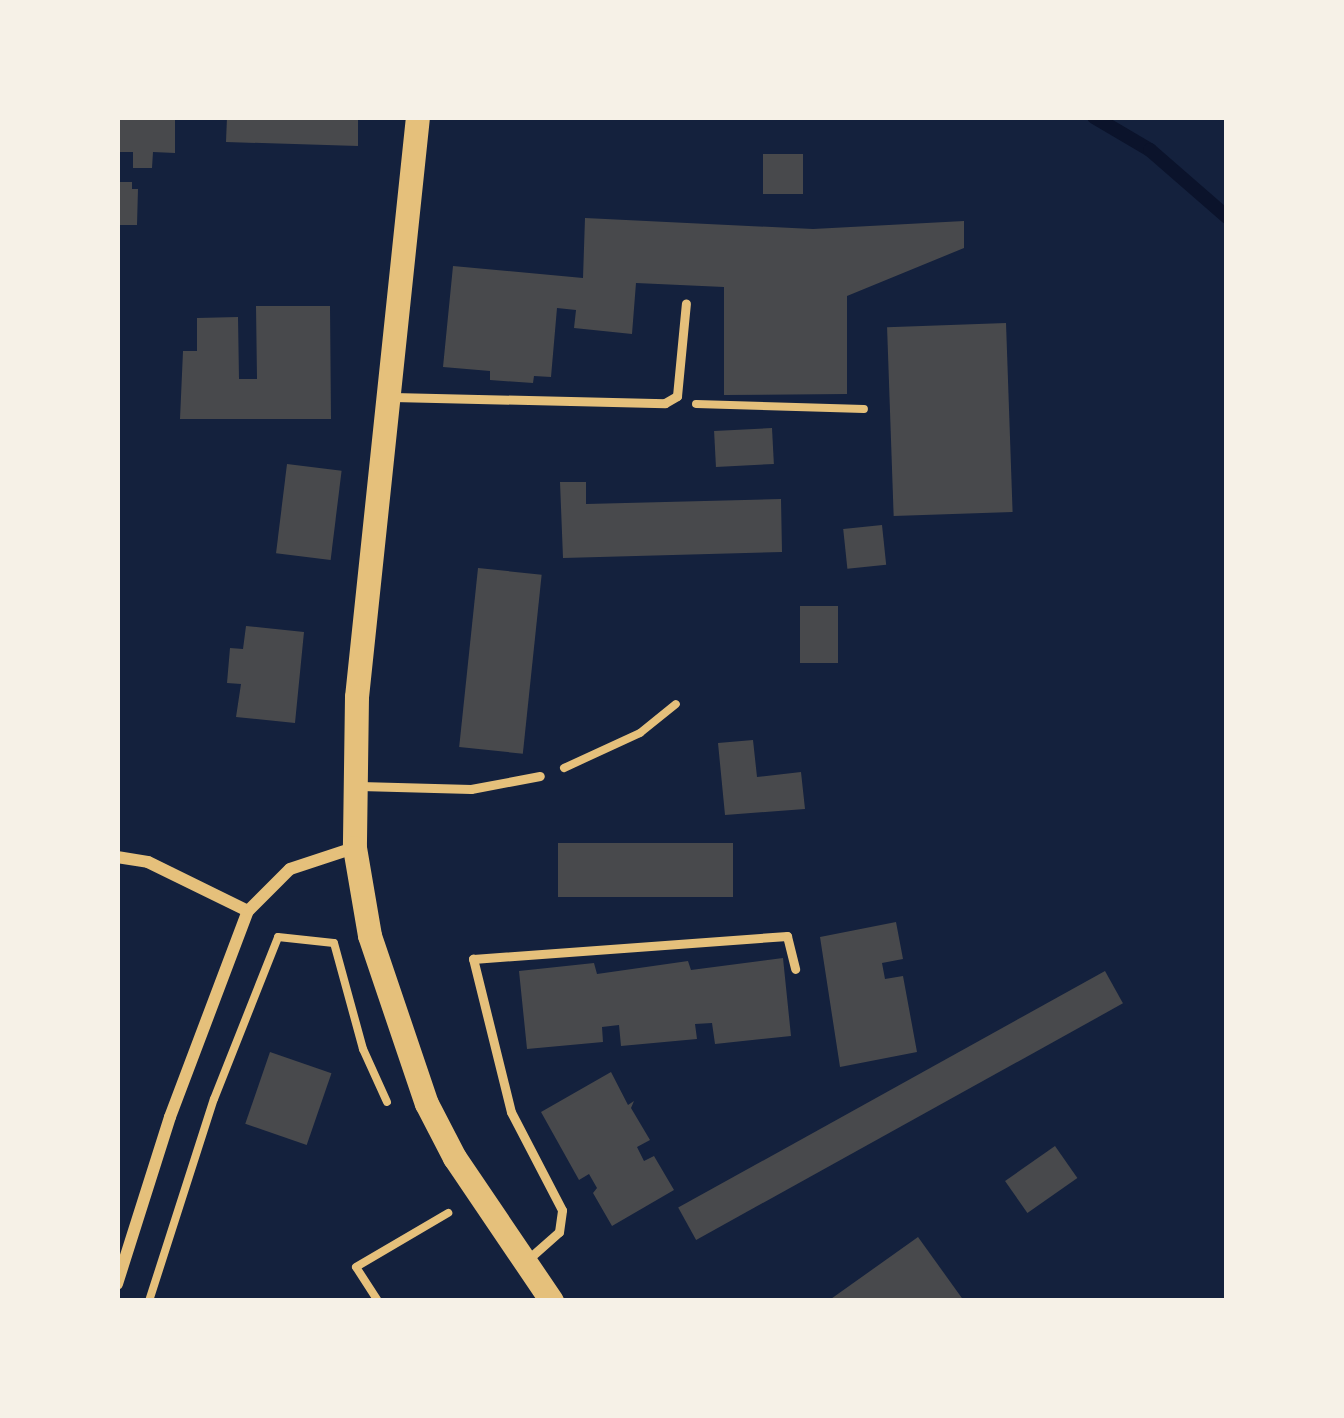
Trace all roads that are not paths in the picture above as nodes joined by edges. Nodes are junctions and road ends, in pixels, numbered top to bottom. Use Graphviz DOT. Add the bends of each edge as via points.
graph roads {
  1 [pos="418,117"];
  2 [pos="686,303"];
  3 [pos="388,396"];
  4 [pos="540,776"];
  5 [pos="354,786"];
  6 [pos="355,848"];
  7 [pos="117,857"];
  8 [pos="248,911"];
  9 [pos="795,969"];
  10 [pos="525,1262"];
  11 [pos="117,1284"];
  12 [pos="552,1301"];
  1 -- 3 [label="main road"];
  2 -- 3 [label="lane" via="677,396 664,404"];
  3 -- 5 [label="main road"];
  4 -- 5 [label="lane" via="472,789"];
  5 -- 6 [label="main road"];
  6 -- 8 [label="street" via="290,869"];
  6 -- 10 [label="main road" via="370,936 427,1104"];
  7 -- 8 [label="street" via="148,862"];
  8 -- 11 [label="street"];
  9 -- 10 [label="lane" via="787,936 473,959 511,1112 562,1210 559,1232"];
  10 -- 12 [label="main road"];
}
